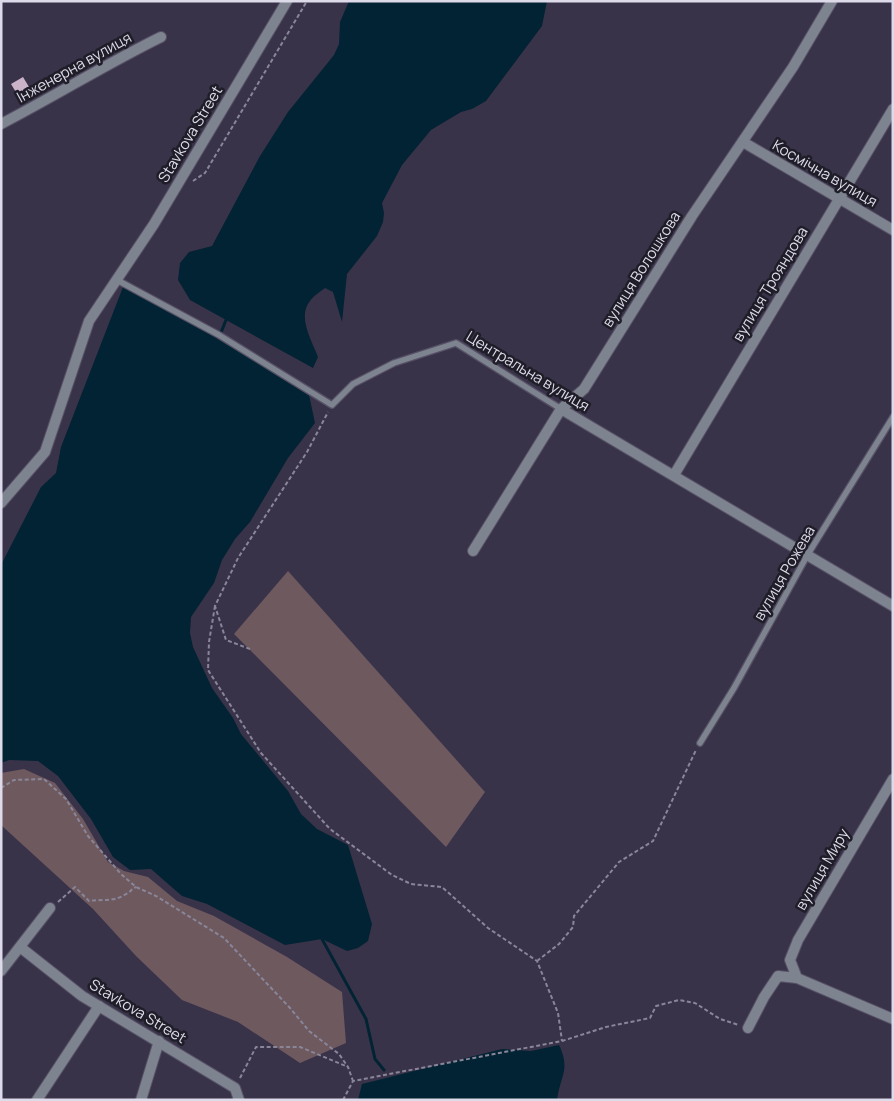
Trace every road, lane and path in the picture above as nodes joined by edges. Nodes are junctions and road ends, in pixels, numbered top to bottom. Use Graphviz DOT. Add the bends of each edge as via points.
graph roads {
  1 [pos="287,1"];
  2 [pos="308,1"];
  3 [pos="832,1"];
  4 [pos="161,37"];
  5 [pos="893,109"];
  6 [pos="1,124"];
  7 [pos="743,142"];
  8 [pos="188,184"];
  9 [pos="838,198"];
  10 [pos="893,230"];
  11 [pos="117,280"];
  12 [pos="332,405"];
  13 [pos="561,409"];
  14 [pos="893,417"];
  15 [pos="674,475"];
  16 [pos="1,503"];
  17 [pos="474,551"];
  18 [pos="808,554"];
  19 [pos="215,606"];
  20 [pos="893,606"];
  21 [pos="250,649"];
  22 [pos="700,743"];
  23 [pos="893,779"];
  24 [pos="1,788"];
  25 [pos="136,887"];
  26 [pos="50,908"];
  27 [pos="20,947"];
  28 [pos="537,961"];
  29 [pos="1,971"];
  30 [pos="798,978"];
  31 [pos="99,1006"];
  32 [pos="893,1019"];
  33 [pos="748,1028"];
  34 [pos="562,1040"];
  35 [pos="159,1041"];
  36 [pos="348,1067"];
  37 [pos="353,1081"];
  38 [pos="238,1095"];
  39 [pos="37,1100"];
  40 [pos="141,1100"];
  41 [pos="343,1100"];
  1 -- 11 [label="street, Stavkova Street"];
  2 -- 8 [label="path" via="205,174"];
  3 -- 7 [label="street, вулиця Волошкова"];
  4 -- 6 [label="street, Інженерна вулиця"];
  5 -- 9 [label="street, вулиця Трояндова"];
  7 -- 9 [label="street, Космічна вулиця"];
  7 -- 13 [label="street, вулиця Волошкова" via="692,216 584,388"];
  9 -- 10 [label="street, Космічна вулиця"];
  9 -- 15 [label="street, вулиця Трояндова"];
  11 -- 12 [label="lane" via="220,335"];
  11 -- 16 [label="street, Stavkova Street" via="89,321 45,452"];
  12 -- 13 [label="lane, Центральна вулиця" via="353,384 394,363 456,343"];
  12 -- 19 [label="path" via="307,452 238,558"];
  13 -- 15 [label="street, Центральна вулиця"];
  13 -- 17 [label="street, вулиця Волошкова"];
  14 -- 18 [label="lane, вулиця Рожева"];
  15 -- 18 [label="street, Центральна вулиця"];
  18 -- 20 [label="street, Центральна вулиця"];
  18 -- 22 [label="lane, вулиця Рожева"];
  19 -- 21 [label="path" via="226,640"];
  19 -- 28 [label="path" via="208,670 261,754 330,829 392,875 411,884 442,887 488,928"];
  22 -- 28 [label="path" via="654,841 619,862 574,916 573,927 559,944"];
  23 -- 30 [label="street, вулиця Миру" via="798,940 790,960"];
  24 -- 25 [label="path" via="14,780 44,779 66,800 88,836"];
  25 -- 26 [label="path" via="111,900 89,901 75,887"];
  25 -- 36 [label="path" via="224,938 309,1032 339,1054"];
  26 -- 27 [label="street"];
  27 -- 29 [label="street"];
  27 -- 31 [label="street, Stavkova Street"];
  28 -- 34 [label="path" via="558,1013"];
  30 -- 32 [label="street"];
  30 -- 33 [label="street" via="778,976"];
  31 -- 35 [label="street, Stavkova Street"];
  31 -- 39 [label="street"];
  33 -- 34 [label="path" via="720,1019 695,1003 679,1000 656,1006 650,1018"];
  34 -- 37 [label="path"];
  35 -- 38 [label="street, Stavkova Street"];
  35 -- 40 [label="street"];
  36 -- 37 [label="path"];
  36 -- 38 [label="path" via="300,1047 256,1047"];
  37 -- 41 [label="path"];
}
